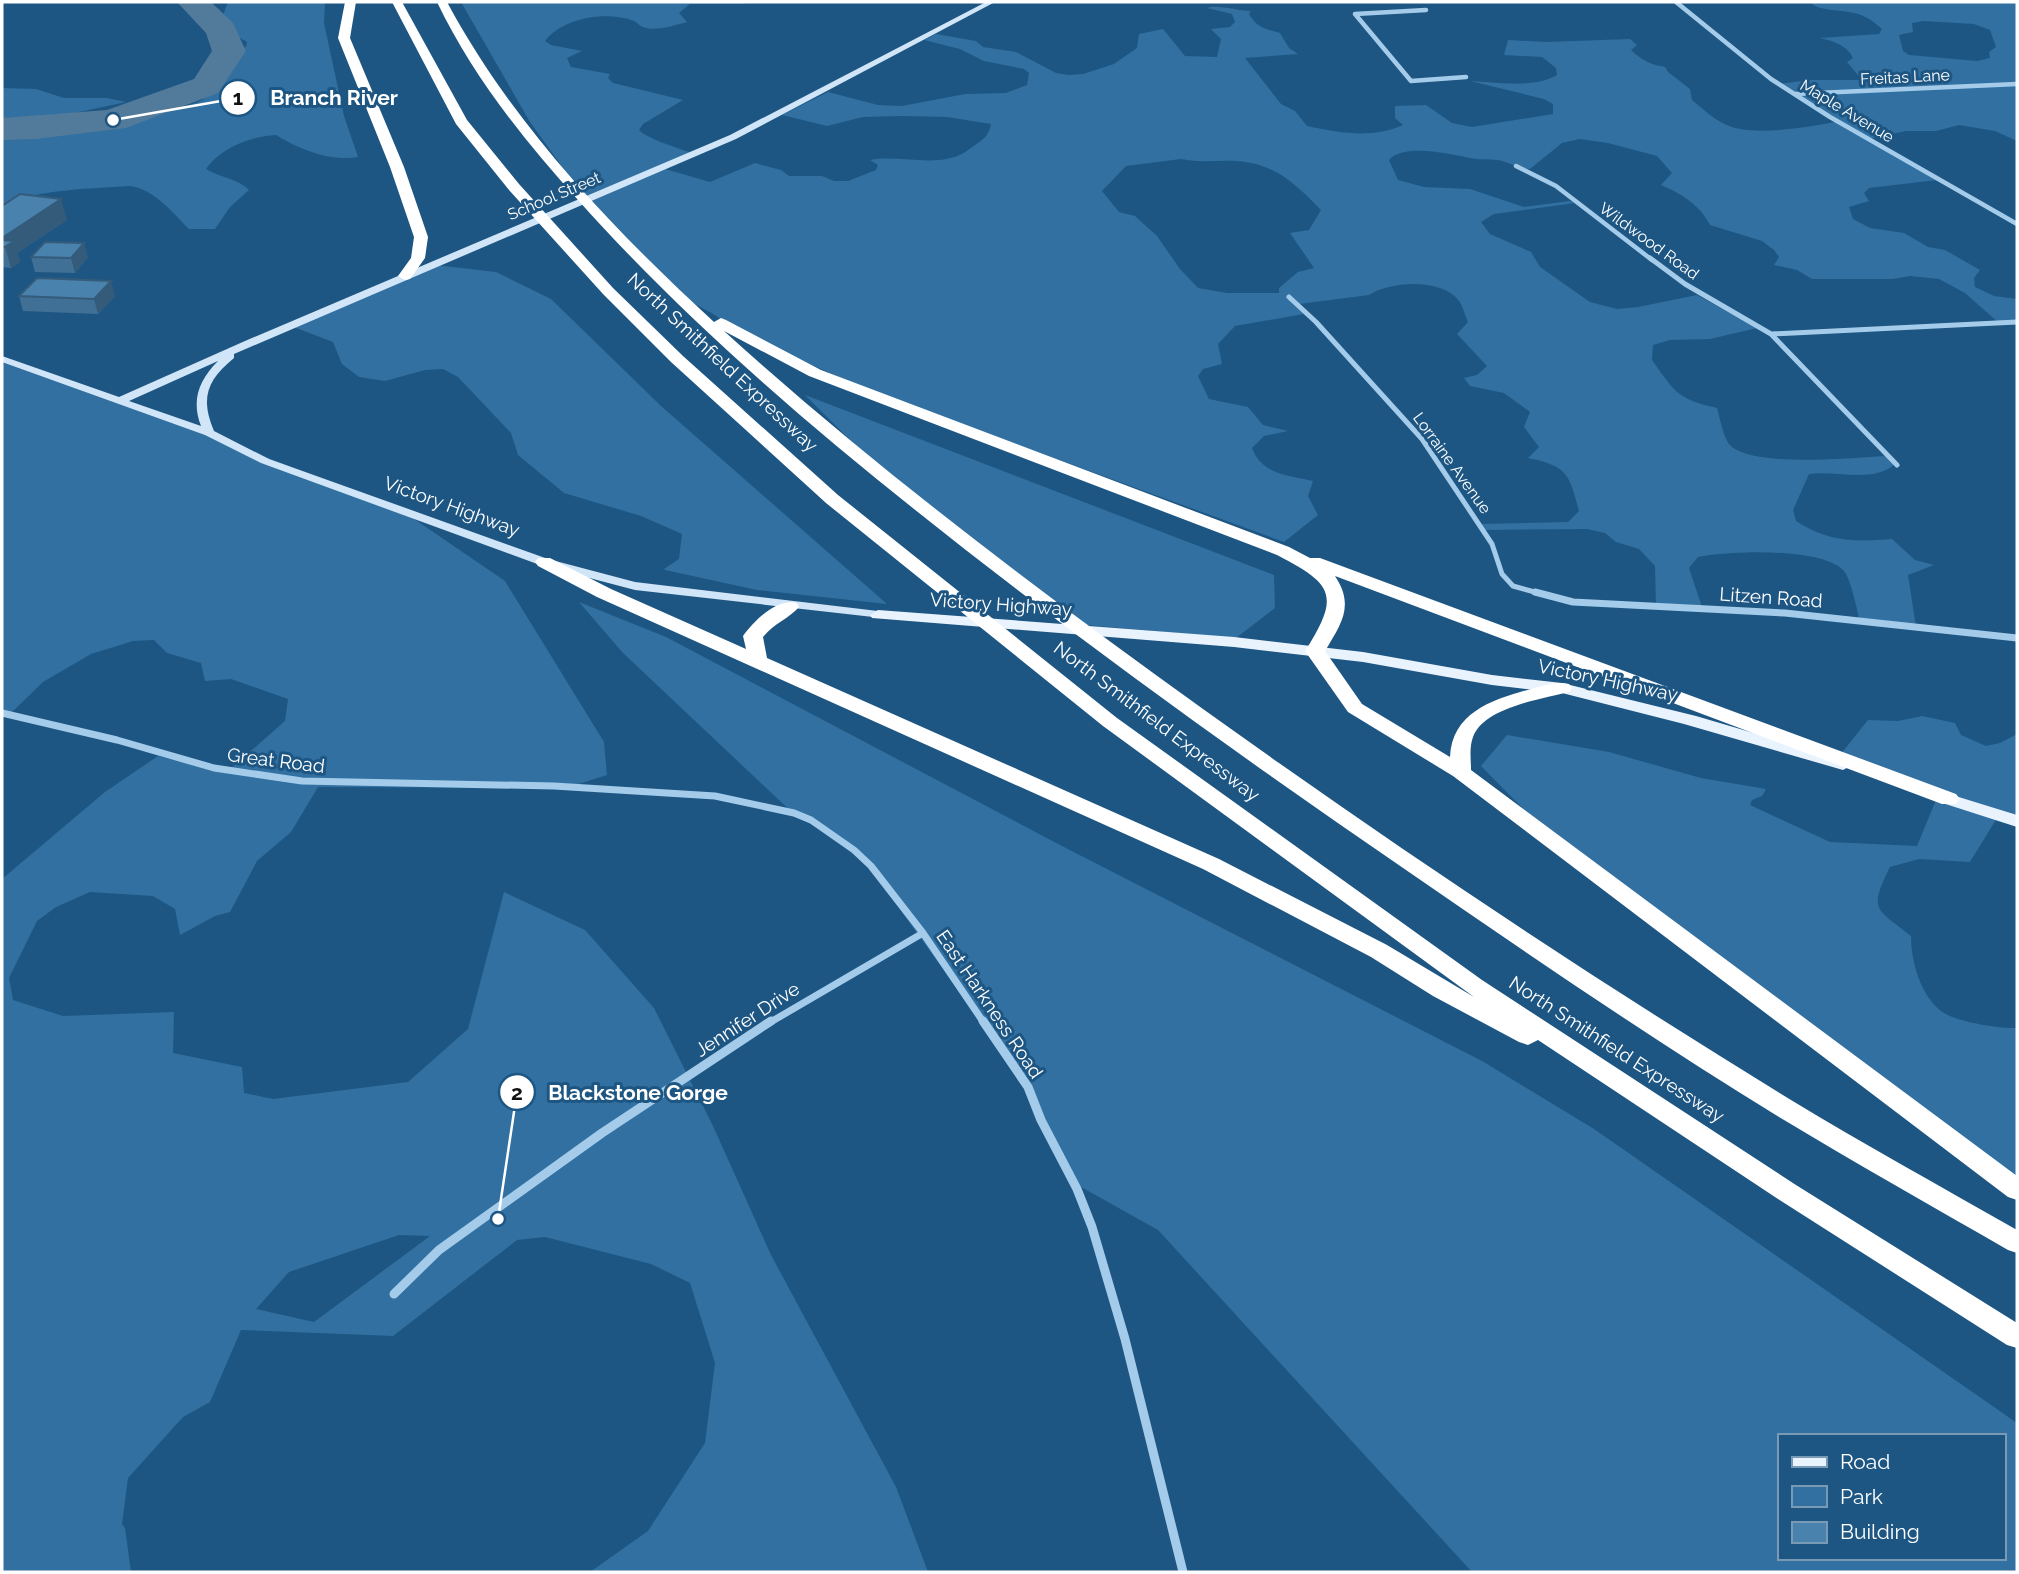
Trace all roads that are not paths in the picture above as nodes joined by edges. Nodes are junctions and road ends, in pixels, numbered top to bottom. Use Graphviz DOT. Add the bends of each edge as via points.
graph roads {
  1 [pos="350,2"];
  2 [pos="397,2"];
  3 [pos="442,2"];
  4 [pos="991,2"];
  5 [pos="1420,2"];
  6 [pos="1676,2"];
  7 [pos="1466,77"];
  8 [pos="2017,84"];
  9 [pos="1795,94"];
  10 [pos="1516,166"];
  11 [pos="2017,224"];
  12 [pos="405,276"];
  13 [pos="662,281"];
  14 [pos="1289,297"];
  15 [pos="2017,322"];
  16 [pos="1771,334"];
  17 [pos="249,343"];
  18 [pos="2,359"];
  19 [pos="120,401"];
  20 [pos="209,433"];
  21 [pos="1897,465"];
  22 [pos="1283,551"];
  23 [pos="544,562"];
  24 [pos="1523,590"];
  25 [pos="790,607"];
  26 [pos="878,615"];
  27 [pos="2017,638"];
  28 [pos="1315,651"];
  29 [pos="757,659"];
  30 [pos="1562,688"];
  31 [pos="2,713"];
  32 [pos="1460,772"];
  33 [pos="554,786"];
  34 [pos="1949,799"];
  35 [pos="2017,821"];
  36 [pos="923,933"];
  37 [pos="1599,1070"];
  38 [pos="2017,1190"];
  39 [pos="2017,1243"];
  40 [pos="394,1294"];
  41 [pos="2017,1337"];
  42 [pos="1183,1572"];
  1 -- 12 [label="highway" via="344,38 421,237 418,258"];
  2 -- 37 [label="highway, North Smithfield Expressway" via="461,121 514,187 677,359 832,499 1110,722 1474,986"];
  3 -- 13 [label="highway, North Smithfield Expressway" via="500,98 577,192"];
  4 -- 12 [label="street, School Street" via="769,120"];
  5 -- 7 [label="street" via="1426,10 1355,14 1411,81"];
  6 -- 9 [label="street, Maple Avenue"];
  8 -- 9 [label="street, Freitas Lane"];
  9 -- 11 [label="street, Maple Avenue"];
  10 -- 16 [label="street, Wildwood Road" via="1556,186 1685,284"];
  12 -- 17 [label="street, School Street"];
  13 -- 22 [label="highway" via="725,326 815,373"];
  13 -- 39 [label="highway, North Smithfield Expressway" via="828,431 1186,708 1576,976 1758,1091"];
  14 -- 24 [label="street, Lorraine Avenue" via="1422,439 1492,544 1502,574"];
  15 -- 16 [label="street"];
  16 -- 21 [label="street, Wildwood Road"];
  17 -- 19 [label="street, School Street"];
  17 -- 20 [label="street" via="211,374 201,396 201,416"];
  18 -- 19 [label="street, Victory Highway"];
  19 -- 20 [label="street, Victory Highway"];
  20 -- 23 [label="street, Victory Highway" via="264,461"];
  22 -- 28 [label="highway" via="1324,574 1337,593 1335,616"];
  22 -- 34 [label="highway"];
  23 -- 25 [label="street, Victory Highway" via="635,586"];
  23 -- 29 [label="highway"];
  24 -- 27 [label="street, Litzen Road" via="1573,602 1785,613"];
  25 -- 26 [label="street, Victory Highway"];
  25 -- 29 [label="highway" via="767,620 753,635"];
  26 -- 28 [label="main road, Victory Highway"];
  28 -- 30 [label="main road, Victory Highway"];
  28 -- 32 [label="highway" via="1355,708"];
  29 -- 37 [label="highway" via="1211,864 1379,951 1452,996"];
  30 -- 32 [label="highway" via="1481,715 1462,739"];
  30 -- 34 [label="main road, Victory Highway" via="1690,720"];
  31 -- 33 [label="street, Great Road" via="214,768 279,778"];
  32 -- 38 [label="highway"];
  33 -- 36 [label="street, East Harkness Road" via="716,796 811,820 871,866"];
  34 -- 35 [label="main road, Victory Highway"];
  36 -- 40 [label="street, Jennifer Drive" via="794,1006 602,1133 439,1250"];
  36 -- 42 [label="street, East Harkness Road" via="1028,1087 1077,1189 1125,1339"];
  37 -- 41 [label="highway, North Smithfield Expressway"];
}
